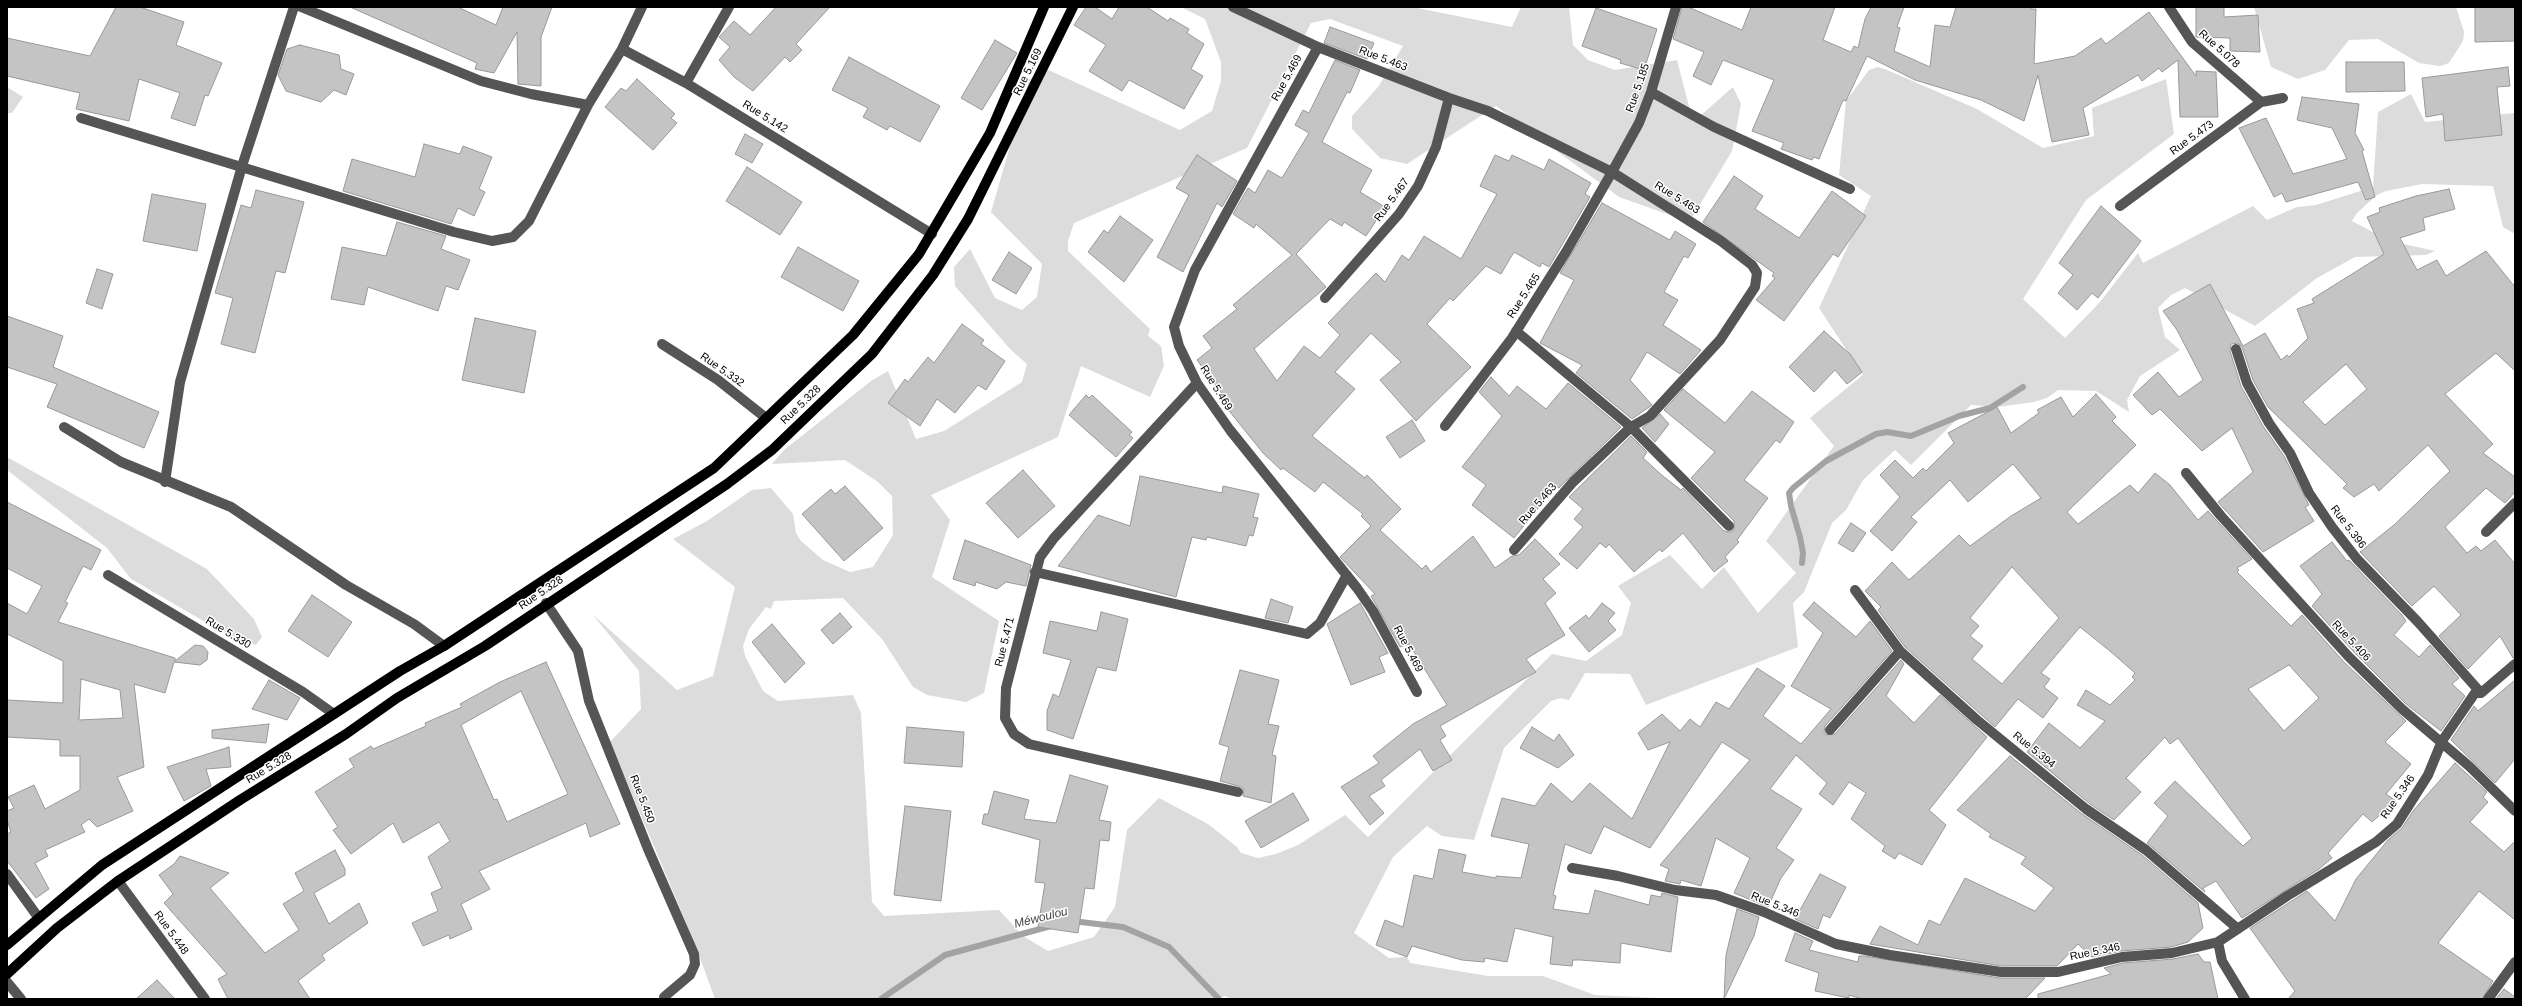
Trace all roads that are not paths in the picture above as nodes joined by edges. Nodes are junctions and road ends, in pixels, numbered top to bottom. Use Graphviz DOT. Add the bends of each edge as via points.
graph roads {
  1 [pos="294,7"];
  2 [pos="301,7"];
  3 [pos="642,7"];
  4 [pos="728,7"];
  5 [pos="1044,7"];
  6 [pos="1073,7"];
  7 [pos="1233,7"];
  8 [pos="1676,7"];
  9 [pos="2169,7"];
  10 [pos="1318,47"];
  11 [pos="622,49"];
  12 [pos="686,83"];
  13 [pos="1651,92"];
  14 [pos="1449,98"];
  15 [pos="2283,98"];
  16 [pos="2261,102"];
  17 [pos="588,105"];
  18 [pos="81,118"];
  19 [pos="990,132"];
  20 [pos="1005,147"];
  21 [pos="242,166"];
  22 [pos="1612,172"];
  23 [pos="1850,189"];
  24 [pos="2120,206"];
  25 [pos="932,234"];
  26 [pos="1325,298"];
  27 [pos="1516,331"];
  28 [pos="662,344"];
  29 [pos="2236,349"];
  30 [pos="1197,383"];
  31 [pos="766,418"];
  32 [pos="1444,426"];
  33 [pos="64,427"];
  34 [pos="1632,427"];
  35 [pos="2186,473"];
  36 [pos="165,482"];
  37 [pos="2515,503"];
  38 [pos="1729,526"];
  39 [pos="2486,532"];
  40 [pos="1514,550"];
  41 [pos="1035,572"];
  42 [pos="108,576"];
  43 [pos="1347,576"];
  44 [pos="1855,590"];
  45 [pos="546,604"];
  46 [pos="444,646"];
  47 [pos="1900,651"];
  48 [pos="2515,664"];
  49 [pos="1417,692"];
  50 [pos="2481,693"];
  51 [pos="334,714"];
  52 [pos="1830,730"];
  53 [pos="2442,741"];
  54 [pos="1238,792"];
  55 [pos="2515,811"];
  56 [pos="1572,868"];
  57 [pos="7,874"];
  58 [pos="118,881"];
  59 [pos="38,916"];
  60 [pos="2238,929"];
  61 [pos="2218,942"];
  62 [pos="7,945"];
  63 [pos="2515,962"];
  64 [pos="7,974"];
  65 [pos="7,982"];
  66 [pos="664,997"];
  67 [pos="21,999"];
  68 [pos="205,999"];
  69 [pos="2245,999"];
  70 [pos="2488,999"];
  1 -- 21 [label="street"];
  2 -- 17 [label="street" via="481,81"];
  3 -- 11 [label="street"];
  4 -- 12 [label="street"];
  5 -- 19 [label="main road, Rue 5.169"];
  6 -- 20 [label="main road, Rue 5.169"];
  7 -- 10 [label="street, Rue 5.463"];
  8 -- 13 [label="street, Rue 5.185"];
  9 -- 16 [label="street, Rue 5.078" via="2192,42"];
  10 -- 14 [label="street, Rue 5.463"];
  10 -- 30 [label="street, Rue 5.469" via="1196,270 1181,304 1174,327 1179,346"];
  11 -- 12 [label="street, Rue 5.142"];
  11 -- 17 [label="street"];
  12 -- 25 [label="street, Rue 5.142"];
  13 -- 22 [label="street, Rue 5.185"];
  13 -- 23 [label="street" via="1714,127"];
  14 -- 22 [label="street, Rue 5.463" via="1488,111"];
  14 -- 26 [label="street, Rue 5.467" via="1436,147 1418,186 1399,214"];
  15 -- 16 [label="street, Rue 5.473"];
  16 -- 24 [label="street, Rue 5.473"];
  17 -- 21 [label="street" via="529,221 513,236 492,241 454,232"];
  18 -- 21 [label="street"];
  19 -- 25 [label="main road, Rue 5.328"];
  20 -- 45 [label="main road, Rue 5.328" via="968,219 933,275 872,354 772,450 733,480"];
  21 -- 36 [label="street" via="180,382"];
  22 -- 27 [label="street, Rue 5.465"];
  22 -- 34 [label="street, Rue 5.463" via="1722,241 1758,273 1755,287 1720,340 1650,416"];
  25 -- 31 [label="main road, Rue 5.328" via="919,254 853,335"];
  27 -- 32 [label="street, Rue 5.465"];
  27 -- 34 [label="street"];
  28 -- 31 [label="street, Rue 5.332" via="718,380"];
  29 -- 50 [label="street, Rue 5.396" via="2247,383 2268,423 2290,453 2309,494 2357,559"];
  30 -- 41 [label="street, Rue 5.471" via="1054,538 1040,557"];
  30 -- 43 [label="street, Rue 5.469" via="1230,430"];
  31 -- 46 [label="main road, Rue 5.328" via="714,468"];
  33 -- 36 [label="street" via="121,462"];
  34 -- 38 [label="street"];
  34 -- 40 [label="street, Rue 5.463" via="1572,482"];
  35 -- 53 [label="street, Rue 5.406" via="2221,516 2349,657 2402,709"];
  36 -- 46 [label="street" via="201,494 238,511 346,585 414,624"];
  37 -- 39 [label="street"];
  41 -- 43 [label="street" via="1307,634 1320,623"];
  41 -- 54 [label="street, Rue 5.471" via="1006,688 1005,718 1014,734 1029,744"];
  42 -- 51 [label="street, Rue 5.330" via="303,692"];
  43 -- 49 [label="street, Rue 5.469" via="1373,611"];
  44 -- 47 [label="street, Rue 5.394"];
  45 -- 58 [label="main road, Rue 5.328" via="484,646 397,698 340,738 240,800"];
  45 -- 66 [label="street, Rue 5.450" via="578,651 589,701 648,849 694,954 695,964 690,975"];
  46 -- 51 [label="main road, Rue 5.328"];
  47 -- 52 [label="street"];
  47 -- 60 [label="street, Rue 5.394" via="1977,720 2086,809 2146,850"];
  48 -- 50 [label="street, Rue 5.346"];
  50 -- 53 [label="street, Rue 5.346" via="2475,693"];
  51 -- 59 [label="main road, Rue 5.328" via="102,865"];
  53 -- 55 [label="street, Rue 5.406"];
  53 -- 60 [label="street, Rue 5.346" via="2428,776 2397,824 2357,855"];
  56 -- 61 [label="street, Rue 5.346" via="1676,890 1716,895 1764,912 1836,944 2001,972 2058,972 2122,957 2172,953"];
  57 -- 59 [label="street"];
  58 -- 64 [label="main road, Rue 5.328" via="57,928"];
  58 -- 68 [label="street, Rue 5.448"];
  59 -- 62 [label="main road, Rue 5.328"];
  60 -- 61 [label="street, Rue 5.346"];
  61 -- 69 [label="street" via="2222,961"];
  63 -- 70 [label="street"];
  65 -- 67 [label="street"];
}
